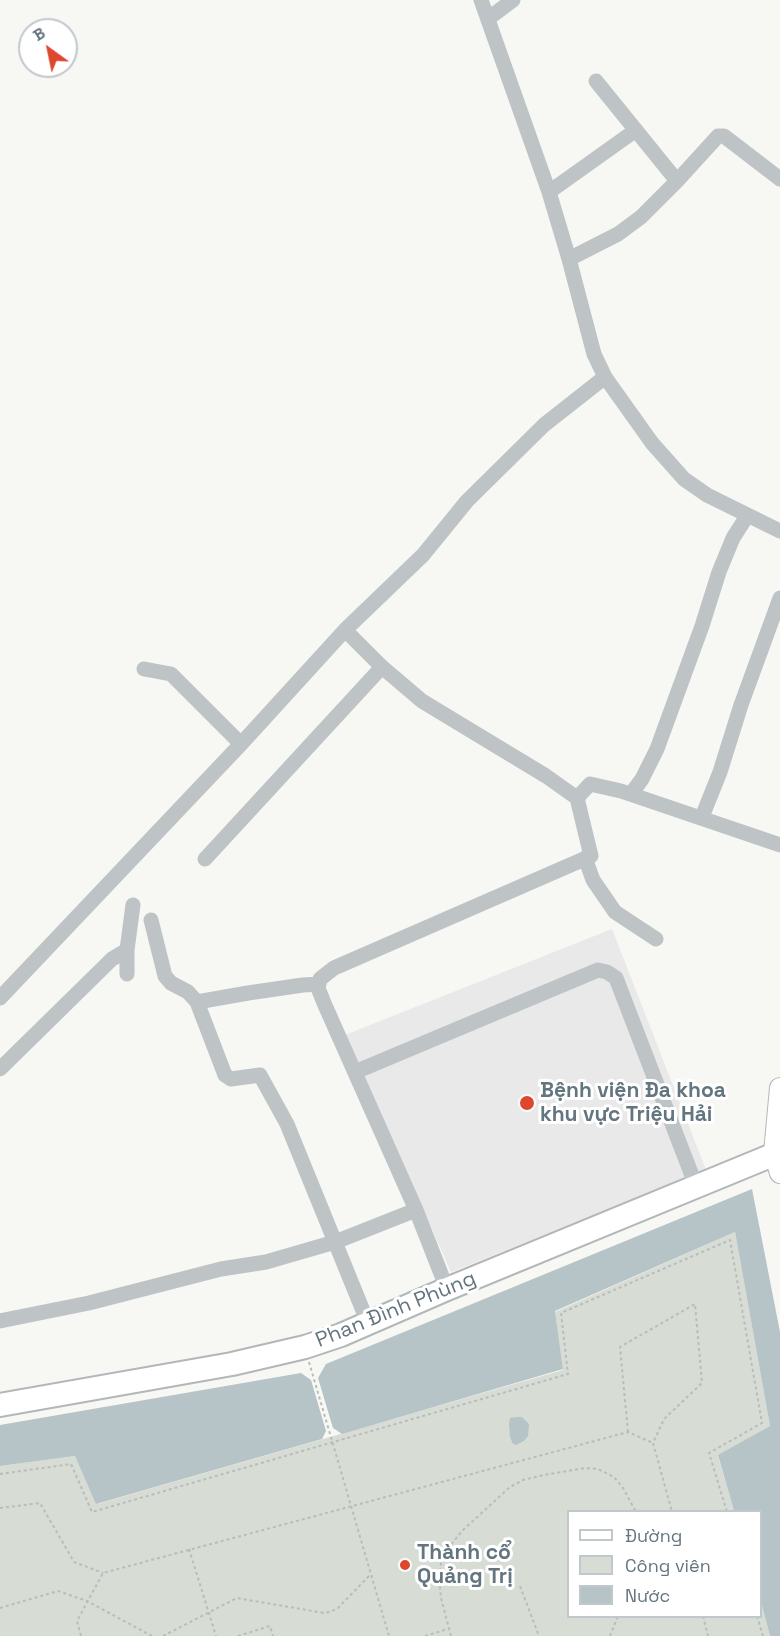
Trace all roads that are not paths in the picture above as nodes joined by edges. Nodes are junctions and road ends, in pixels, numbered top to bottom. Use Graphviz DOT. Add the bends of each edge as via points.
graph roads {
  1 [pos="481,0"];
  2 [pos="513,0"];
  3 [pos="489,18"];
  4 [pos="596,81"];
  5 [pos="636,130"];
  6 [pos="780,179"];
  7 [pos="677,181"];
  8 [pos="549,192"];
  9 [pos="569,259"];
  10 [pos="605,376"];
  11 [pos="747,516"];
  12 [pos="780,531"];
  13 [pos="780,598"];
  14 [pos="345,630"];
  15 [pos="382,667"];
  16 [pos="144,669"];
  17 [pos="241,744"];
  18 [pos="631,794"];
  19 [pos="577,798"];
  20 [pos="702,817"];
  21 [pos="780,845"];
  22 [pos="585,858"];
  23 [pos="205,859"];
  24 [pos="133,905"];
  25 [pos="151,920"];
  26 [pos="656,939"];
  27 [pos="127,950"];
  28 [pos="127,974"];
  29 [pos="319,984"];
  30 [pos="0,998"];
  31 [pos="197,1002"];
  32 [pos="0,1069"];
  33 [pos="355,1072"];
  34 [pos="780,1088"];
  35 [pos="778,1159"];
  36 [pos="696,1186"];
  37 [pos="416,1210"];
  38 [pos="335,1242"];
  39 [pos="447,1289"];
  40 [pos="0,1321"];
  41 [pos="368,1323"];
  42 [pos="0,1405"];
  1 -- 3 [label="street"];
  2 -- 3 [label="street"];
  3 -- 8 [label="street"];
  4 -- 5 [label="street"];
  5 -- 7 [label="street"];
  5 -- 8 [label="street"];
  6 -- 7 [label="street" via="721,135"];
  7 -- 9 [label="street" via="631,226"];
  8 -- 9 [label="street"];
  9 -- 10 [label="street" via="594,354"];
  10 -- 11 [label="street" via="684,479"];
  10 -- 14 [label="street" via="544,425 467,501 413,567"];
  11 -- 12 [label="street"];
  11 -- 18 [label="street" via="719,572 657,749"];
  13 -- 20 [label="street"];
  14 -- 15 [label="street"];
  14 -- 17 [label="street"];
  15 -- 19 [label="street" via="431,707"];
  15 -- 23 [label="street"];
  16 -- 17 [label="street" via="171,674"];
  17 -- 30 [label="street"];
  18 -- 19 [label="street" via="590,784"];
  18 -- 20 [label="street"];
  19 -- 22 [label="street" via="591,856"];
  20 -- 21 [label="street"];
  22 -- 26 [label="street" via="593,880 615,912"];
  22 -- 29 [label="street" via="334,968"];
  24 -- 27 [label="street"];
  25 -- 31 [label="street" via="167,980"];
  27 -- 28 [label="street"];
  27 -- 32 [label="street" via="112,959"];
  29 -- 31 [label="street"];
  29 -- 33 [label="street"];
  31 -- 38 [label="street" via="226,1077 260,1076 287,1125"];
  33 -- 36 [label="street" via="598,970 607,972 616,978"];
  33 -- 37 [label="street"];
  34 -- 35 [label="main road"];
  35 -- 36 [label="highway, Phan Đình Phùng"];
  36 -- 39 [label="highway, Phan Đình Phùng"];
  37 -- 38 [label="street"];
  37 -- 39 [label="street"];
  38 -- 40 [label="street" via="266,1262"];
  38 -- 41 [label="street"];
  39 -- 41 [label="highway, Phan Đình Phùng"];
  41 -- 42 [label="highway, Phan Đình Phùng" via="272,1355"];
}
